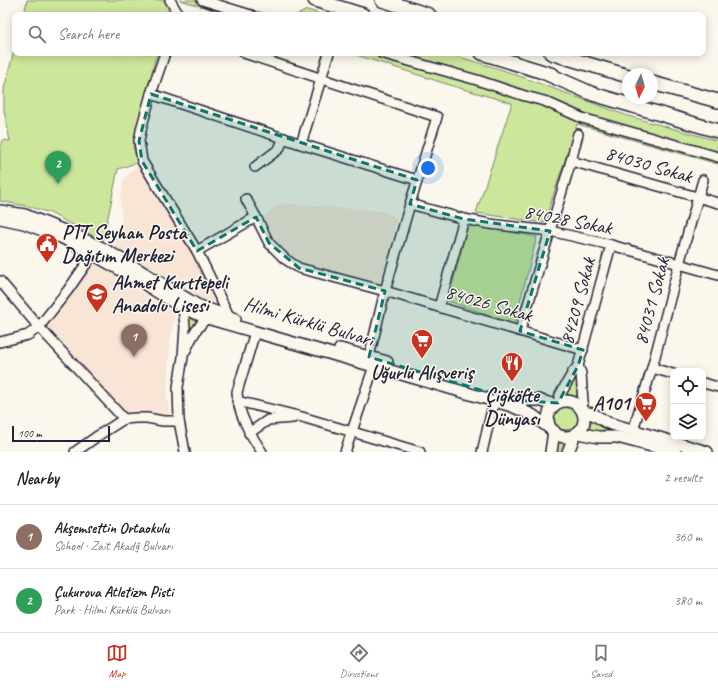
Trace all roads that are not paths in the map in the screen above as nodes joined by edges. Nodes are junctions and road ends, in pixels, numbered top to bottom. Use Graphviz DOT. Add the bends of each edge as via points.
graph roads {
  1 [pos="170,0"];
  2 [pos="202,0"];
  3 [pos="315,0"];
  4 [pos="382,0"];
  5 [pos="176,12"];
  6 [pos="242,12"];
  7 [pos="353,12"];
  8 [pos="420,12"];
  9 [pos="164,56"];
  10 [pos="253,56"];
  11 [pos="328,56"];
  12 [pos="392,56"];
  13 [pos="491,56"];
  14 [pos="561,56"];
  15 [pos="545,73"];
  16 [pos="622,74"];
  17 [pos="322,78"];
  18 [pos="658,84"];
  19 [pos="672,88"];
  20 [pos="150,94"];
  21 [pos="622,96"];
  22 [pos="718,96"];
  23 [pos="718,101"];
  24 [pos="650,104"];
  25 [pos="718,124"];
  26 [pos="718,132"];
  27 [pos="578,134"];
  28 [pos="284,138"];
  29 [pos="301,144"];
  30 [pos="718,157"];
  31 [pos="571,161"];
  32 [pos="255,167"];
  33 [pos="417,180"];
  34 [pos="703,180"];
  35 [pos="698,197"];
  36 [pos="246,199"];
  37 [pos="718,202"];
  38 [pos="410,204"];
  39 [pos="0,211"];
  40 [pos="256,217"];
  41 [pos="0,218"];
  42 [pos="464,219"];
  43 [pos="550,231"];
  44 [pos="611,245"];
  45 [pos="198,251"];
  46 [pos="93,254"];
  47 [pos="679,264"];
  48 [pos="718,275"];
  49 [pos="0,281"];
  50 [pos="385,291"];
  51 [pos="439,307"];
  52 [pos="183,308"];
  53 [pos="207,318"];
  54 [pos="230,318"];
  55 [pos="39,327"];
  56 [pos="254,332"];
  57 [pos="520,332"];
  58 [pos="0,342"];
  59 [pos="583,350"];
  60 [pos="182,357"];
  61 [pos="372,362"];
  62 [pos="578,366"];
  63 [pos="652,368"];
  64 [pos="670,373"];
  65 [pos="706,384"];
  66 [pos="718,388"];
  67 [pos="237,401"];
  68 [pos="494,401"];
  69 [pos="557,404"];
  70 [pos="582,411"];
  71 [pos="302,417"];
  72 [pos="124,419"];
  73 [pos="179,421"];
  74 [pos="552,430"];
  75 [pos="632,430"];
  76 [pos="352,432"];
  77 [pos="249,433"];
  78 [pos="576,433"];
  79 [pos="75,452"];
  80 [pos="185,452"];
  81 [pos="262,452"];
  82 [pos="345,452"];
  83 [pos="420,452"];
  84 [pos="482,452"];
  85 [pos="551,452"];
  86 [pos="568,452"];
  87 [pos="675,452"];
  88 [pos="707,452"];
  1 -- 5 [label="street"];
  2 -- 6 [label="street"];
  3 -- 7 [label="highway"];
  4 -- 8 [label="highway"];
  9 -- 20 [label="street"];
  10 -- 17 [label="street"];
  11 -- 17 [label="street"];
  12 -- 30 [label="street" via="544,101 582,118"];
  13 -- 15 [label="highway"];
  14 -- 16 [label="highway"];
  15 -- 21 [label="highway"];
  15 -- 26 [label="highway" via="593,94"];
  17 -- 29 [label="street"];
  17 -- 33 [label="street" via="437,117"];
  18 -- 19 [label="highway"];
  19 -- 22 [label="highway"];
  19 -- 23 [label="highway"];
  20 -- 28 [label="street"];
  20 -- 45 [label="street" via="139,141 142,161"];
  24 -- 25 [label="highway"];
  27 -- 31 [label="street"];
  28 -- 29 [label="street"];
  28 -- 32 [label="street" via="279,149"];
  29 -- 33 [label="street"];
  31 -- 35 [label="street, 84030 Sokak"];
  31 -- 43 [label="street"];
  33 -- 38 [label="street"];
  34 -- 35 [label="street, 84031 Sokak"];
  35 -- 37 [label="street, 84030 Sokak"];
  35 -- 47 [label="street, 84031 Sokak"];
  36 -- 40 [label="street, 84026 Sokak"];
  38 -- 42 [label="street, 84028 Sokak"];
  38 -- 50 [label="street"];
  39 -- 54 [label="main road, Hilmi Kürklü Bulvarı" via="25,215 72,234 104,249 197,305"];
  40 -- 45 [label="street"];
  40 -- 50 [label="street, 84026 Sokak" via="268,243 299,268"];
  41 -- 46 [label="main road, Hilmi Kürklü Bulvarı" via="24,223"];
  42 -- 43 [label="street, 84028 Sokak"];
  42 -- 51 [label="street"];
  43 -- 44 [label="street, 84028 Sokak"];
  43 -- 57 [label="street"];
  44 -- 47 [label="street, 84028 Sokak"];
  44 -- 59 [label="street, 84209 Sokak"];
  45 -- 54 [label="street"];
  46 -- 52 [label="main road, Hilmi Kürklü Bulvarı"];
  46 -- 55 [label="street"];
  47 -- 48 [label="street, 84028 Sokak"];
  47 -- 63 [label="street, 84031 Sokak"];
  49 -- 55 [label="street"];
  50 -- 51 [label="street, 84026 Sokak"];
  50 -- 61 [label="street"];
  51 -- 57 [label="street, 84026 Sokak"];
  52 -- 53 [label="main road, Hilmi Kürklü Bulvarı"];
  52 -- 60 [label="street"];
  53 -- 56 [label="main road, Hilmi Kürklü Bulvarı"];
  53 -- 60 [label="street" via="199,325"];
  54 -- 61 [label="main road, Hilmi Kürklü Bulvarı"];
  55 -- 58 [label="street" via="28,335"];
  55 -- 72 [label="street"];
  56 -- 61 [label="main road, Hilmi Kürklü Bulvarı"];
  56 -- 67 [label="street" via="237,392"];
  57 -- 59 [label="street, 84026 Sokak"];
  59 -- 62 [label="street, 84209 Sokak"];
  60 -- 73 [label="street" via="178,387"];
  61 -- 68 [label="main road, Hilmi Kürklü Bulvarı"];
  61 -- 69 [label="main road, Hilmi Kürklü Bulvarı" via="514,400 538,400"];
  61 -- 76 [label="street"];
  62 -- 69 [label="street"];
  62 -- 70 [label="street" via="581,373"];
  63 -- 64 [label="street"];
  63 -- 75 [label="street, 84031 Sokak"];
  65 -- 66 [label="street"];
  67 -- 71 [label="street"];
  67 -- 77 [label="street"];
  68 -- 74 [label="main road, Hilmi Kürklü Bulvarı" via="532,415"];
  68 -- 84 [label="street"];
  69 -- 70 [label="main road" via="570,401 576,403"];
  69 -- 74 [label="main road" via="548,417"];
  70 -- 75 [label="main road"];
  70 -- 78 [label="main road" via="584,423"];
  71 -- 76 [label="street"];
  71 -- 77 [label="street" via="268,420"];
  72 -- 73 [label="street"];
  72 -- 79 [label="street"];
  73 -- 80 [label="street"];
  74 -- 78 [label="main road" via="567,437"];
  74 -- 85 [label="main road"];
  75 -- 88 [label="main road"];
  76 -- 82 [label="street"];
  76 -- 83 [label="street"];
  77 -- 81 [label="street"];
  78 -- 86 [label="main road"];
  78 -- 87 [label="main road" via="617,437"];
}
